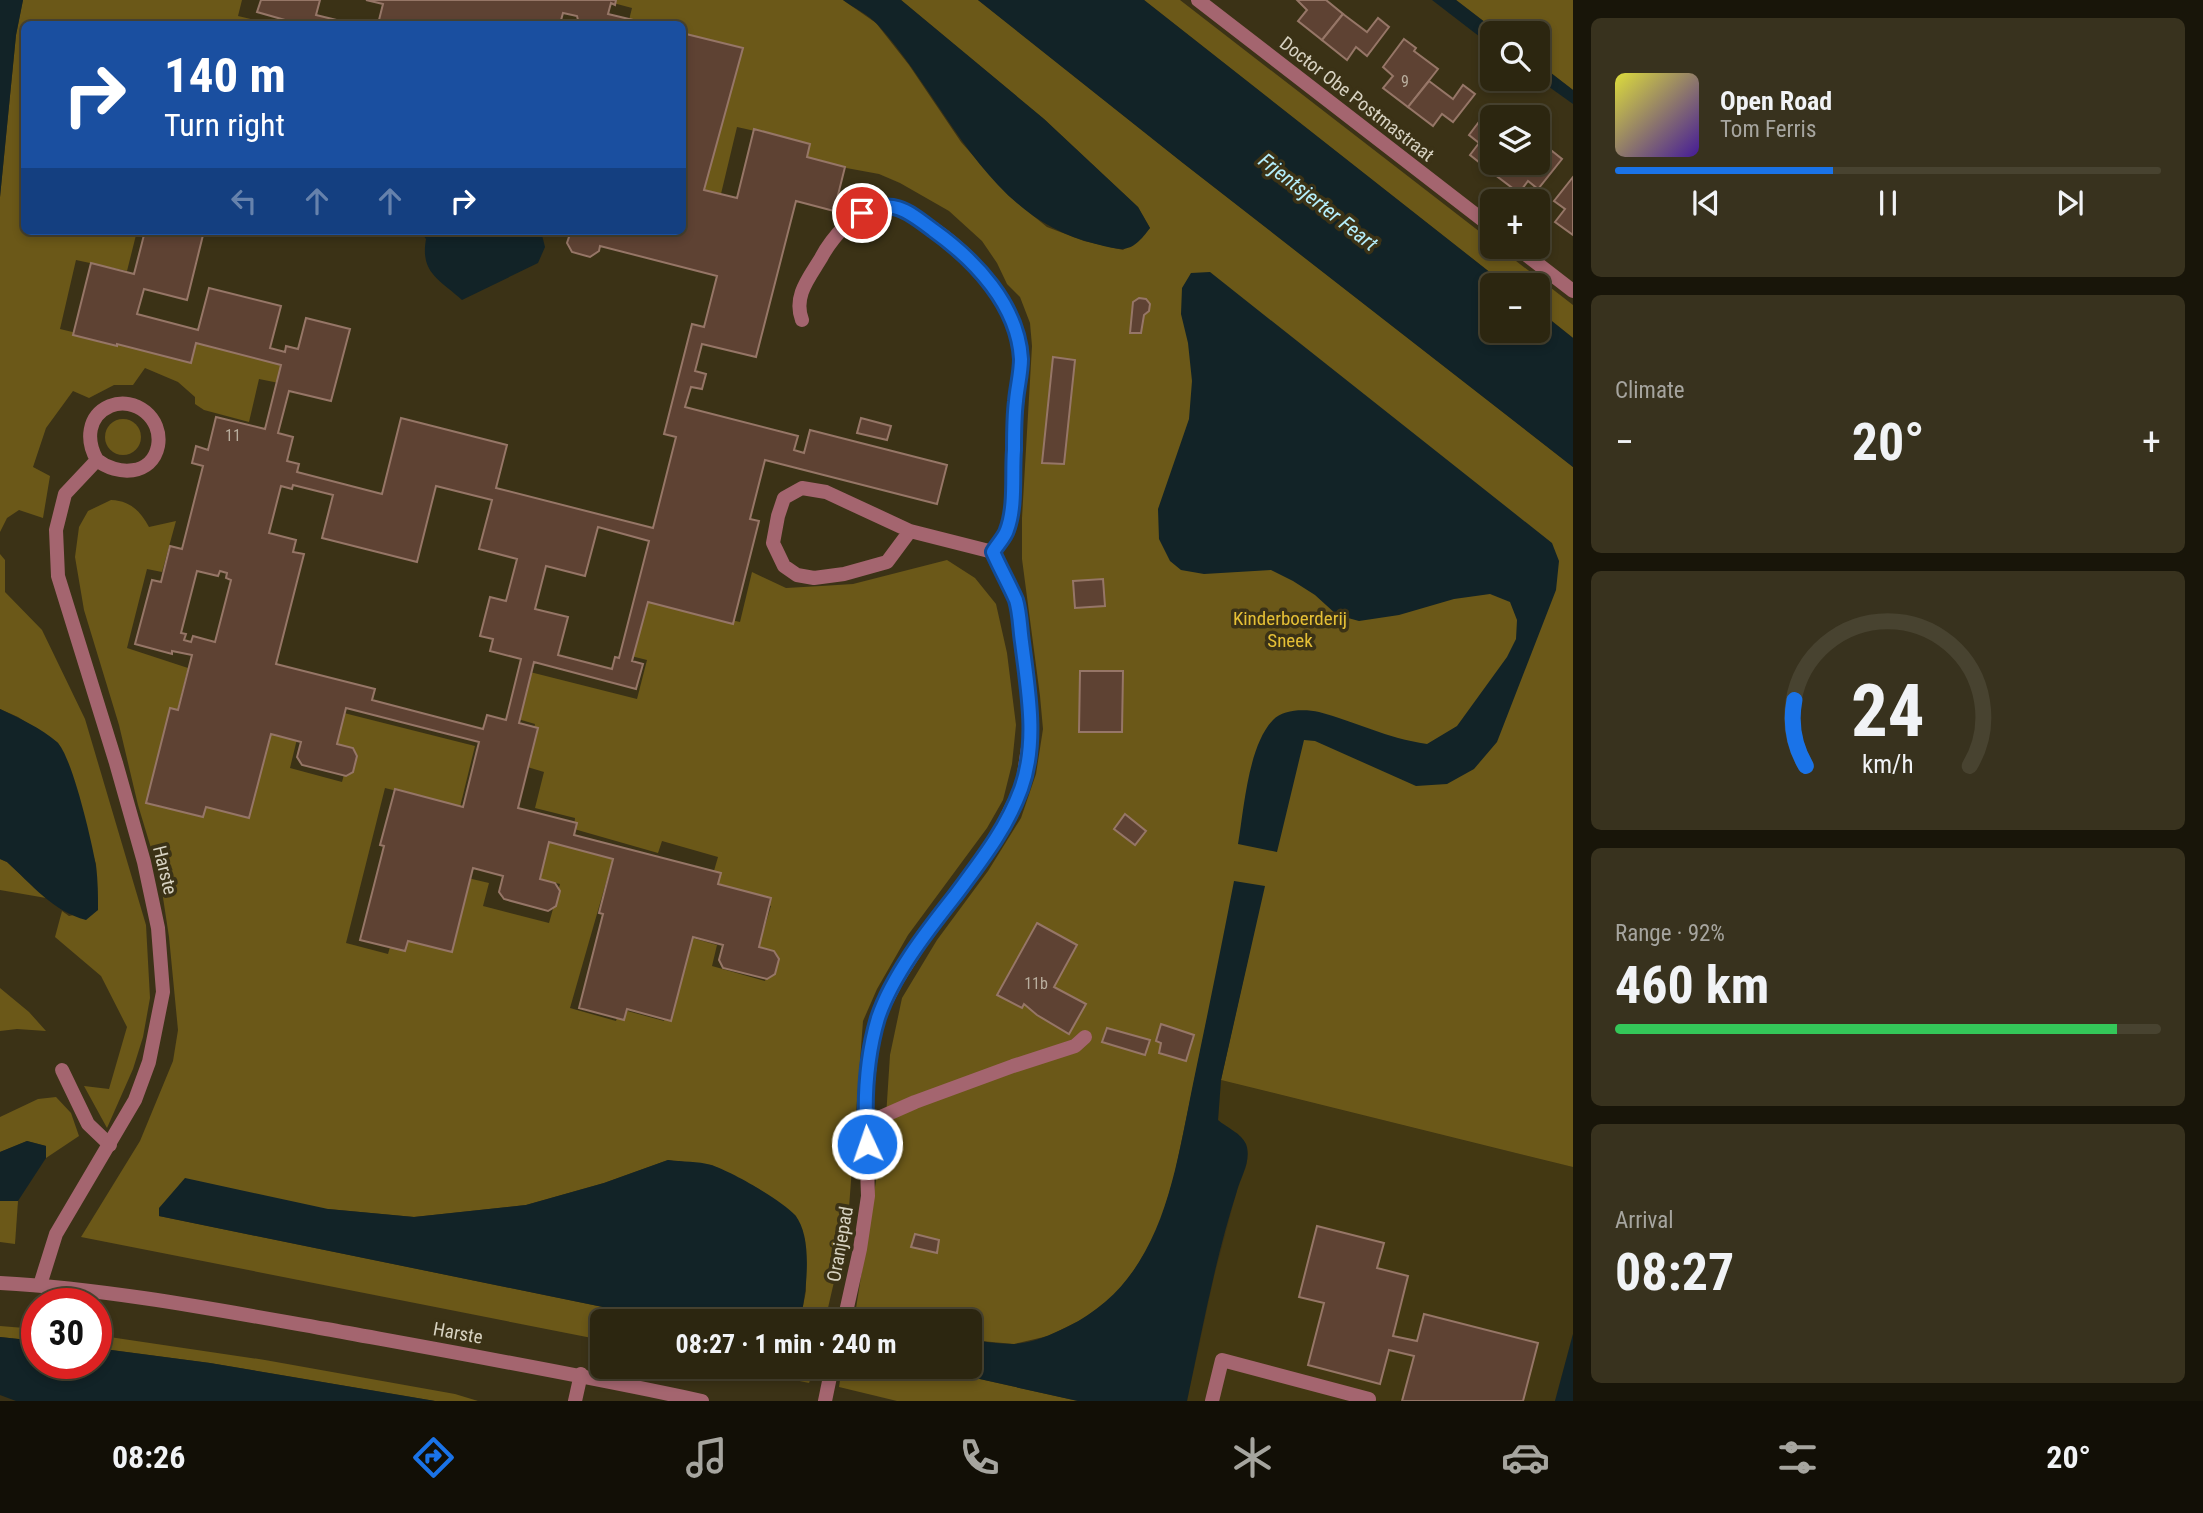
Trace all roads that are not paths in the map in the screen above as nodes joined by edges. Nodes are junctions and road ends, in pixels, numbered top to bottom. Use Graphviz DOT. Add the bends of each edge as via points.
graph roads {
  1 [pos="1198,0"];
  2 [pos="1480,218"];
  3 [pos="1532,259"];
  4 [pos="1573,291"];
  5 [pos="802,320"];
  6 [pos="97,460"];
  7 [pos="910,531"];
  8 [pos="993,552"];
  9 [pos="1086,1037"];
  10 [pos="62,1070"];
  11 [pos="865,1124"];
  12 [pos="110,1145"];
  13 [pos="0,1283"];
  14 [pos="40,1285"];
  15 [pos="847,1309"];
  16 [pos="581,1374"];
  17 [pos="829,1379"];
  18 [pos="1369,1399"];
  19 [pos="575,1401"];
  20 [pos="702,1401"];
  21 [pos="824,1401"];
  22 [pos="1212,1401"];
  1 -- 2 [label="street, Doctor Obe Postmastraat"];
  3 -- 4 [label="street"];
  5 -- 8 [label="street" via="799,295 825,249 837,233 877,205 895,207 920,220 970,258 1010,317 1021,362 1011,504 1007,530"];
  6 -- 6 [label="street" via="118,472 141,467 158,447 156,425 149,415 129,403 106,408 96,416 89,438"];
  6 -- 12 [label="street, Harste" via="65,494 56,530 58,576 144,862 158,928 163,992 149,1062"];
  7 -- 7 [label="street" via="826,492 802,488 784,498 773,543 784,566 797,575 814,578 887,562"];
  7 -- 8 [label="street"];
  8 -- 11 [label="street, Oranjepad" via="1017,603 1029,693 1031,728 1022,787 992,846 929,929 879,1016"];
  9 -- 11 [label="street" via="1075,1046"];
  10 -- 12 [label="street" via="88,1124"];
  11 -- 15 [label="street, Oranjepad" via="868,1196"];
  12 -- 14 [label="street, Harste" via="56,1234"];
  13 -- 14 [label="street, Harste"];
  14 -- 16 [label="street, Harste" via="186,1305"];
  16 -- 19 [label="street"];
  16 -- 20 [label="street, Harste"];
  17 -- 21 [label="street"];
  18 -- 22 [label="street" via="1222,1360"];
}
